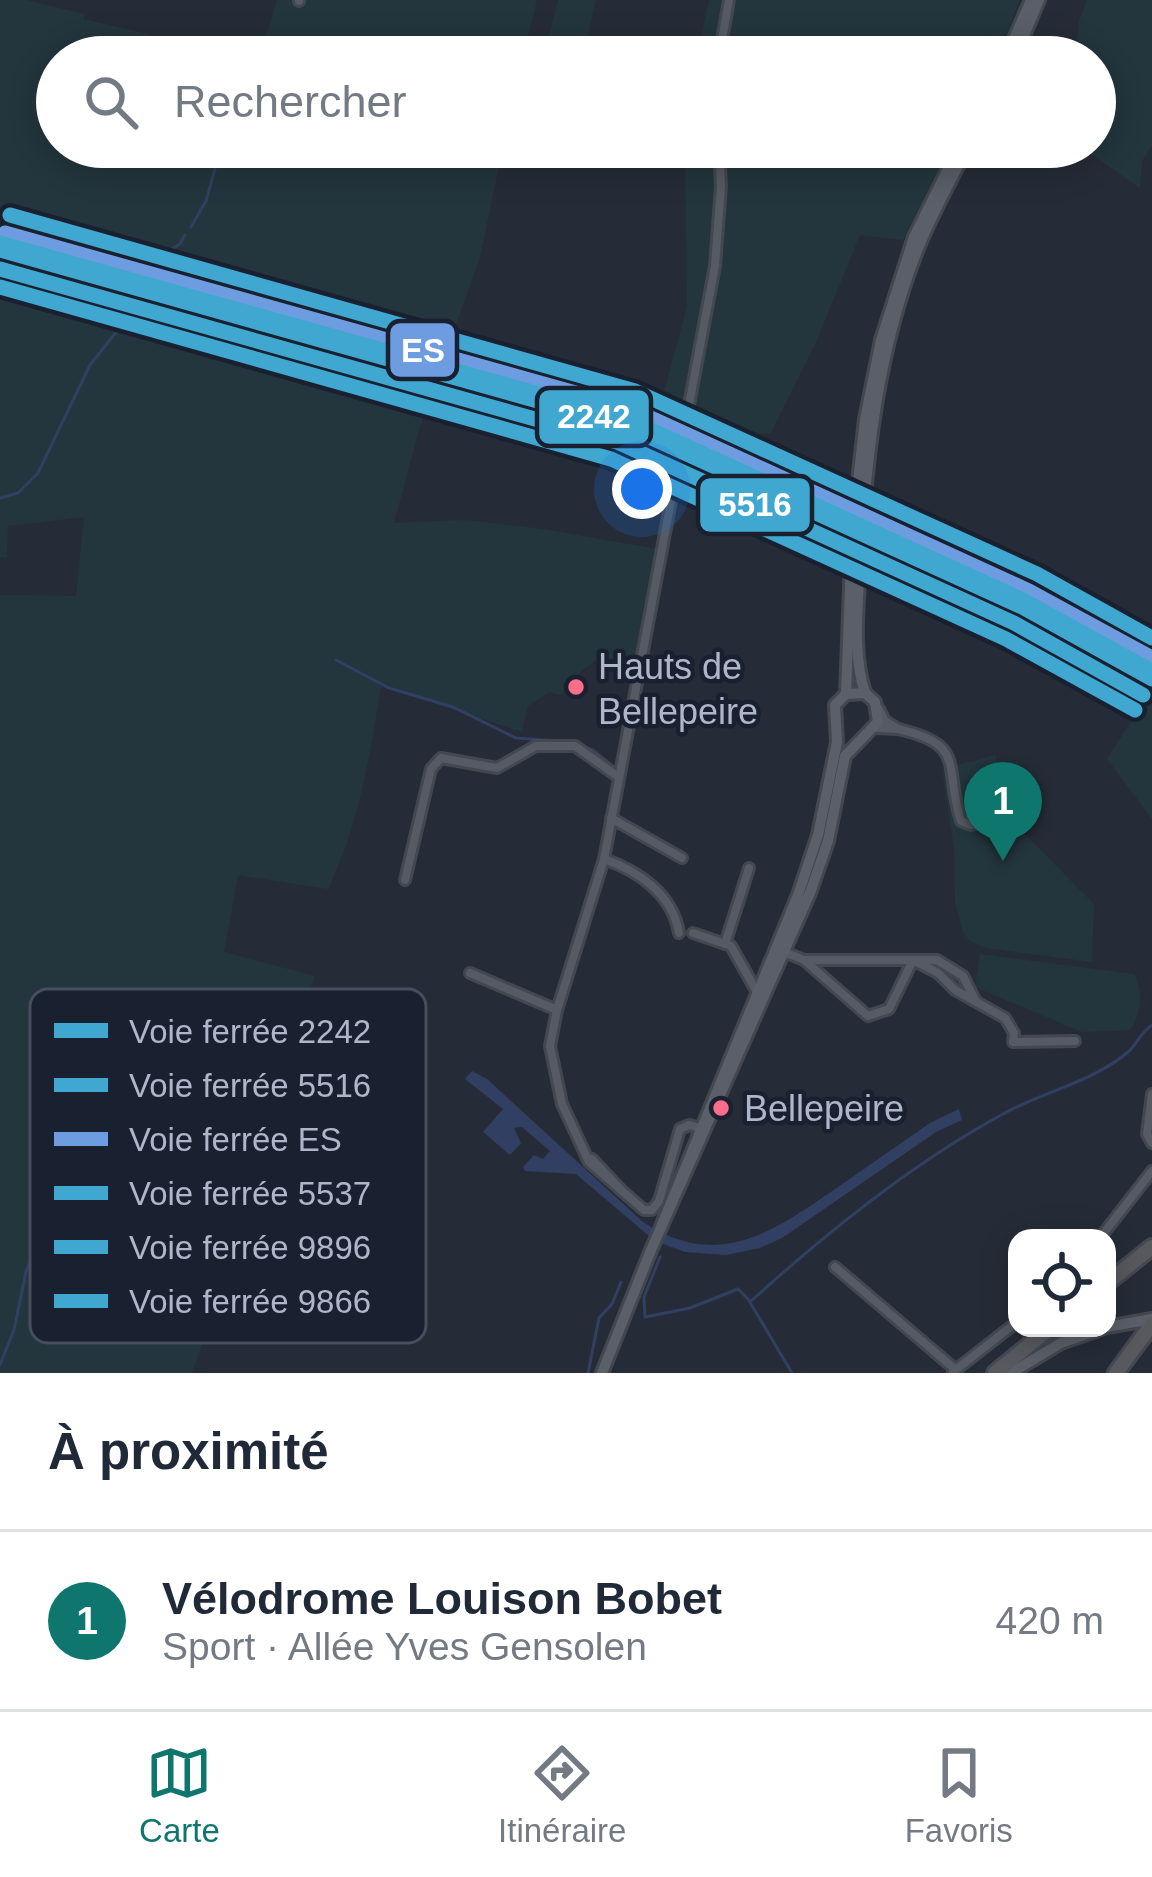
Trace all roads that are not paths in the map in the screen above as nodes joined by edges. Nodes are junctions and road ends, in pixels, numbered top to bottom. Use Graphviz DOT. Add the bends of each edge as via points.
graph roads {
  1 [pos="729,0"];
  2 [pos="1035,0"];
  3 [pos="722,36"];
  4 [pos="1020,36"];
  5 [pos="720,168"];
  6 [pos="952,168"];
  7 [pos="954,168"];
  8 [pos="865,693"];
  9 [pos="846,694"];
  10 [pos="878,708"];
  11 [pos="837,727"];
  12 [pos="874,728"];
  13 [pos="898,729"];
  14 [pos="860,736"];
  15 [pos="618,776"];
  16 [pos="611,818"];
  17 [pos="981,823"];
  18 [pos="682,858"];
  19 [pos="604,859"];
  20 [pos="749,868"];
  21 [pos="405,880"];
  22 [pos="679,933"];
  23 [pos="693,933"];
  24 [pos="725,944"];
  25 [pos="784,952"];
  26 [pos="804,960"];
  27 [pos="913,961"];
  28 [pos="470,973"];
  29 [pos="758,993"];
  30 [pos="975,1001"];
  31 [pos="557,1010"];
  32 [pos="1075,1041"];
  33 [pos="1152,1094"];
  34 [pos="703,1129"];
  35 [pos="1152,1143"];
  36 [pos="1152,1171"];
  37 [pos="1107,1229"];
  38 [pos="1152,1247"];
  39 [pos="836,1267"];
  40 [pos="1116,1275"];
  41 [pos="1152,1322"];
  42 [pos="1116,1325"];
  43 [pos="1008,1329"];
  44 [pos="1039,1337"];
  45 [pos="1079,1337"];
  46 [pos="1087,1337"];
  47 [pos="602,1369"];
  48 [pos="954,1372"];
  49 [pos="995,1373"];
  50 [pos="1011,1373"];
  51 [pos="1024,1373"];
  52 [pos="1116,1373"];
  1 -- 3 [label="street"];
  2 -- 4 [label="main road"];
  5 -- 15 [label="street" via="715,266"];
  6 -- 9 [label="main road" via="914,237 881,340 856,486"];
  7 -- 8 [label="main road" via="906,282 870,435 858,598"];
  8 -- 9 [label="main road"];
  8 -- 10 [label="main road"];
  9 -- 11 [label="main road" via="835,705"];
  10 -- 12 [label="main road"];
  10 -- 13 [label="street"];
  11 -- 14 [label="main road"];
  11 -- 29 [label="main road" via="818,835"];
  12 -- 13 [label="street"];
  12 -- 14 [label="main road"];
  13 -- 17 [label="street" via="941,744 961,821"];
  14 -- 25 [label="main road" via="845,756 828,841"];
  15 -- 16 [label="street"];
  15 -- 21 [label="street" via="574,746 536,746 497,768 438,759"];
  16 -- 18 [label="street"];
  16 -- 19 [label="street"];
  19 -- 22 [label="street" via="659,891"];
  19 -- 31 [label="street"];
  20 -- 24 [label="street"];
  23 -- 24 [label="street"];
  24 -- 29 [label="street"];
  25 -- 26 [label="street"];
  25 -- 34 [label="main road"];
  26 -- 27 [label="street"];
  26 -- 27 [label="street" via="868,1016 890,1010"];
  27 -- 30 [label="street"];
  27 -- 30 [label="street" via="955,968"];
  28 -- 31 [label="street"];
  29 -- 34 [label="main road"];
  30 -- 32 [label="street" via="1004,1018 1013,1042"];
  31 -- 34 [label="street" via="554,1077 592,1166 625,1198 654,1208 677,1133 685,1125"];
  33 -- 35 [label="street"];
  34 -- 47 [label="main road"];
  36 -- 37 [label="street"];
  38 -- 40 [label="highway"];
  39 -- 48 [label="street"];
  41 -- 42 [label="main road"];
  41 -- 52 [label="highway"];
  43 -- 48 [label="street"];
  44 -- 49 [label="highway"];
  45 -- 50 [label="main road"];
  46 -- 51 [label="main road"];
}
